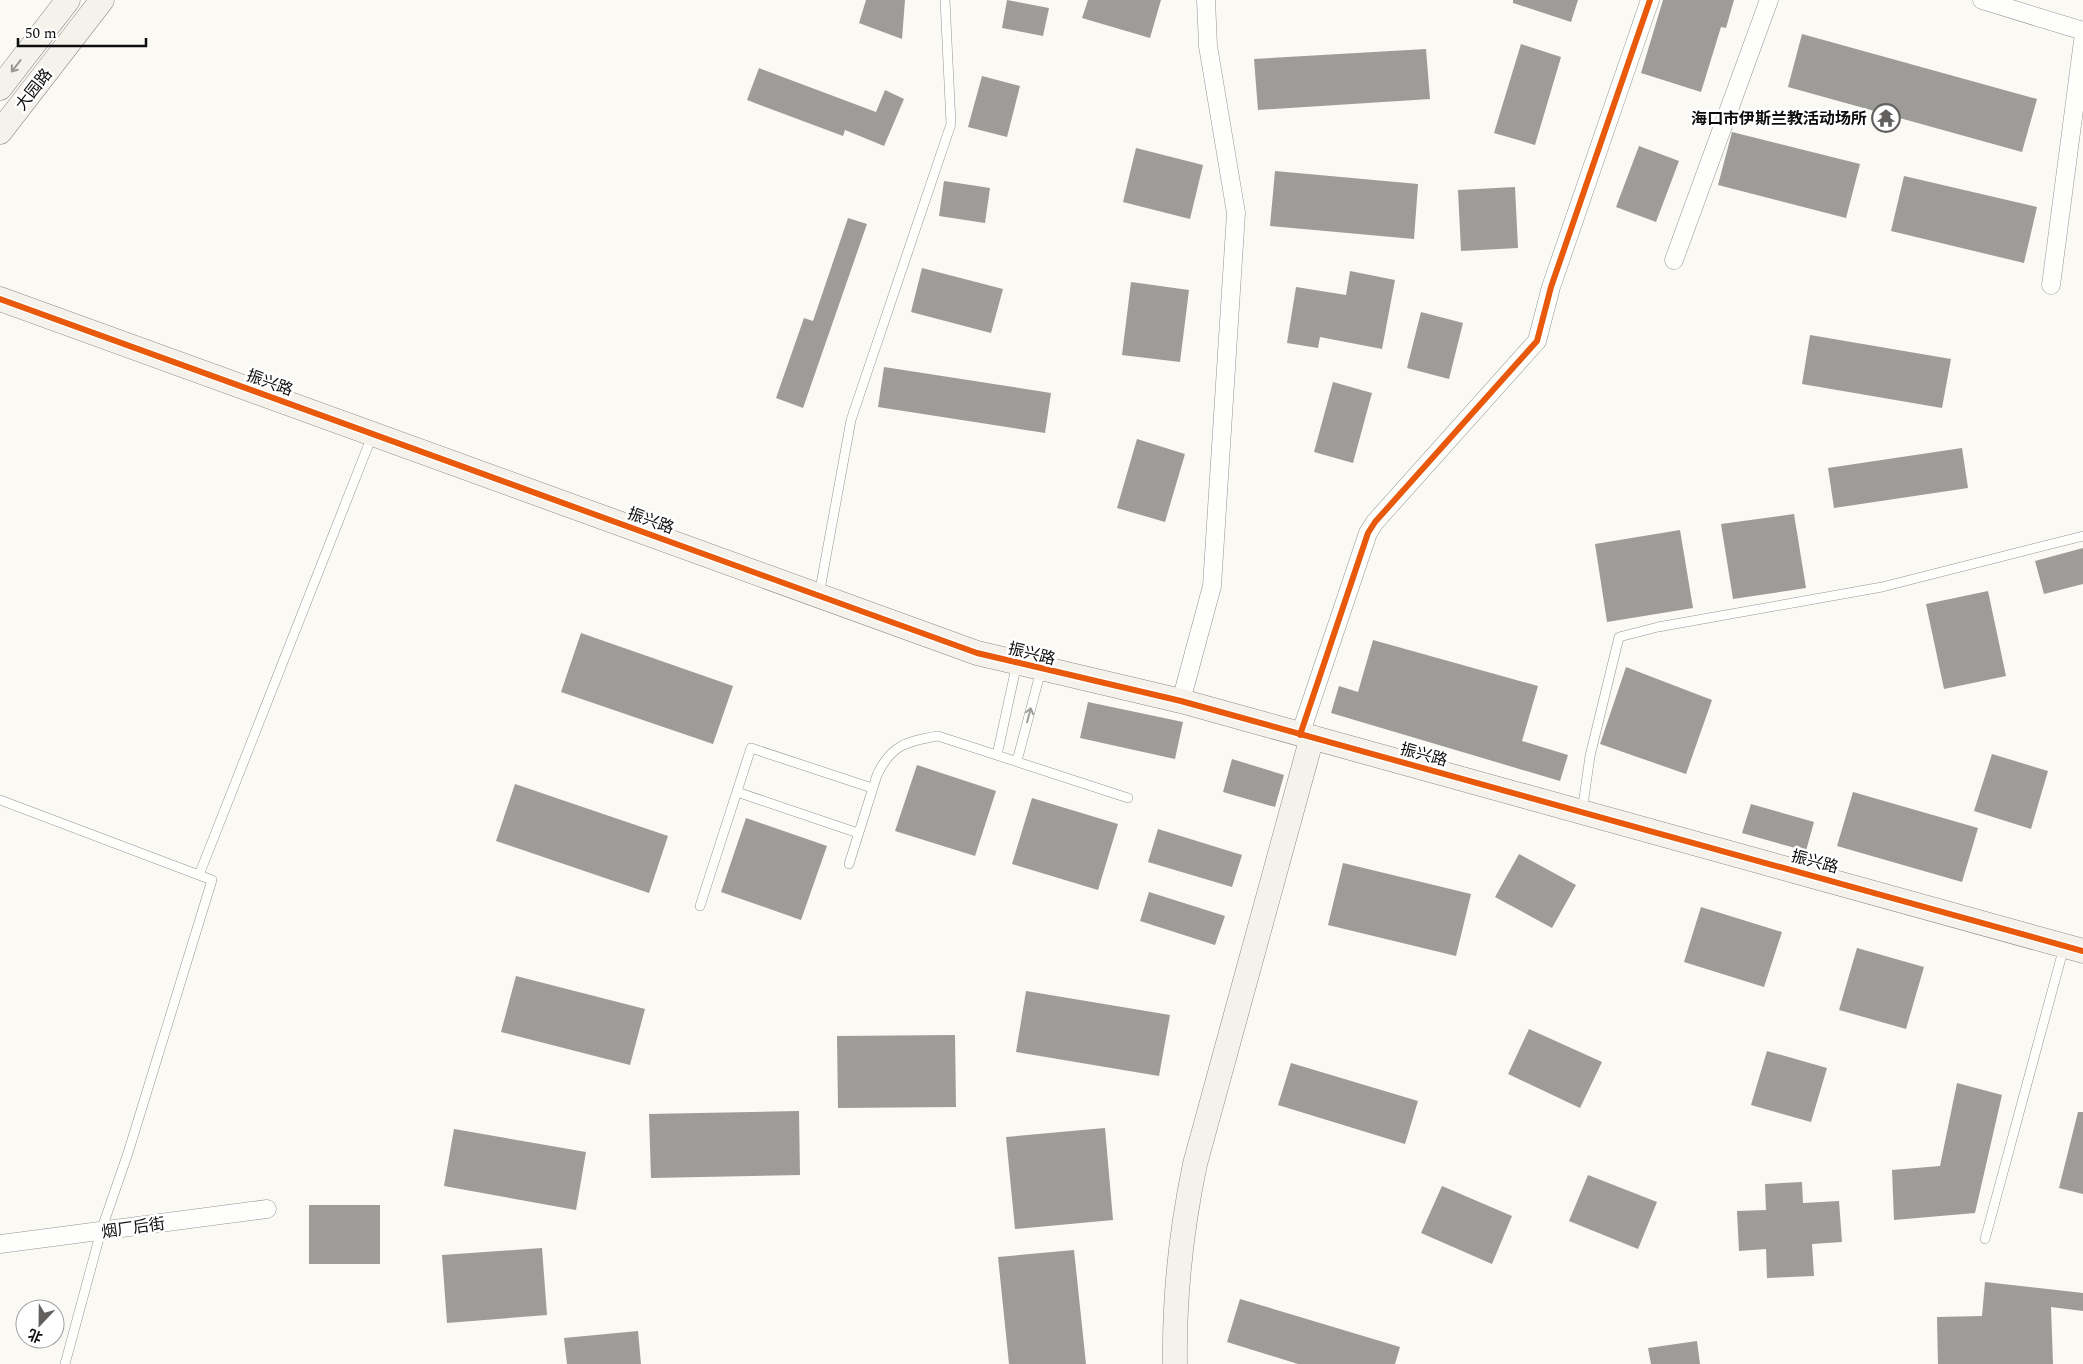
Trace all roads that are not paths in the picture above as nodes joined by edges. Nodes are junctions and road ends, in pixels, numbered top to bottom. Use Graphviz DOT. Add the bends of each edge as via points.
graph roads {
  1 [pos="68,0"];
  2 [pos="102,0"];
  3 [pos="945,0"];
  4 [pos="1206,0"];
  5 [pos="1650,0"];
  6 [pos="1769,0"];
  7 [pos="1982,0"];
  8 [pos="2083,31"];
  9 [pos="2083,41"];
  10 [pos="0,88"];
  11 [pos="0,132"];
  12 [pos="1674,260"];
  13 [pos="2051,285"];
  14 [pos="0,300"];
  15 [pos="373,434"];
  16 [pos="2083,536"];
  17 [pos="819,595"];
  18 [pos="1017,663"];
  19 [pos="1041,670"];
  20 [pos="1180,701"];
  21 [pos="1306,736"];
  22 [pos="997,755"];
  23 [pos="1017,762"];
  24 [pos="872,788"];
  25 [pos="736,792"];
  26 [pos="1128,798"];
  27 [pos="0,800"];
  28 [pos="1582,812"];
  29 [pos="858,833"];
  30 [pos="849,864"];
  31 [pos="199,875"];
  32 [pos="700,906"];
  33 [pos="2074,949"];
  34 [pos="267,1209"];
  35 [pos="101,1231"];
  36 [pos="1985,1239"];
  37 [pos="0,1244"];
  38 [pos="66,1364"];
  39 [pos="1175,1364"];
  1 -- 10 [label="street, 大园路, one-way"];
  2 -- 11 [label="street, 大园路"];
  3 -- 17 [label="lane" via="951,124 852,420"];
  4 -- 20 [label="street" via="1208,46 1236,213 1212,586"];
  5 -- 21 [label="street" via="1551,287 1537,341 1368,533"];
  6 -- 12 [label="street"];
  7 -- 8 [label="street"];
  9 -- 13 [label="street"];
  14 -- 15 [label="street, 振兴路"];
  15 -- 17 [label="street, 振兴路"];
  15 -- 31 [label="lane"];
  16 -- 28 [label="lane" via="1882,587 1658,627 1619,637 1590,756"];
  17 -- 18 [label="street, 振兴路" via="977,653"];
  18 -- 19 [label="street, 振兴路"];
  18 -- 22 [label="lane"];
  19 -- 20 [label="street, 振兴路"];
  23 -- 19 [label="lane, one-way"];
  20 -- 21 [label="street, 振兴路"];
  21 -- 28 [label="street, 振兴路"];
  21 -- 39 [label="street" via="1184,1219 1174,1319"];
  22 -- 23 [label="lane"];
  22 -- 24 [label="lane" via="938,736 915,739 896,747 883,762"];
  23 -- 26 [label="lane"];
  24 -- 25 [label="lane" via="751,748"];
  24 -- 29 [label="lane"];
  25 -- 29 [label="lane"];
  25 -- 32 [label="lane"];
  27 -- 31 [label="lane"];
  28 -- 33 [label="street, 振兴路"];
  29 -- 30 [label="lane"];
  31 -- 35 [label="lane" via="212,880"];
  33 -- 36 [label="lane"];
  34 -- 35 [label="street, 烟厂后街"];
  35 -- 37 [label="street, 烟厂后街"];
  35 -- 38 [label="lane"];
}
